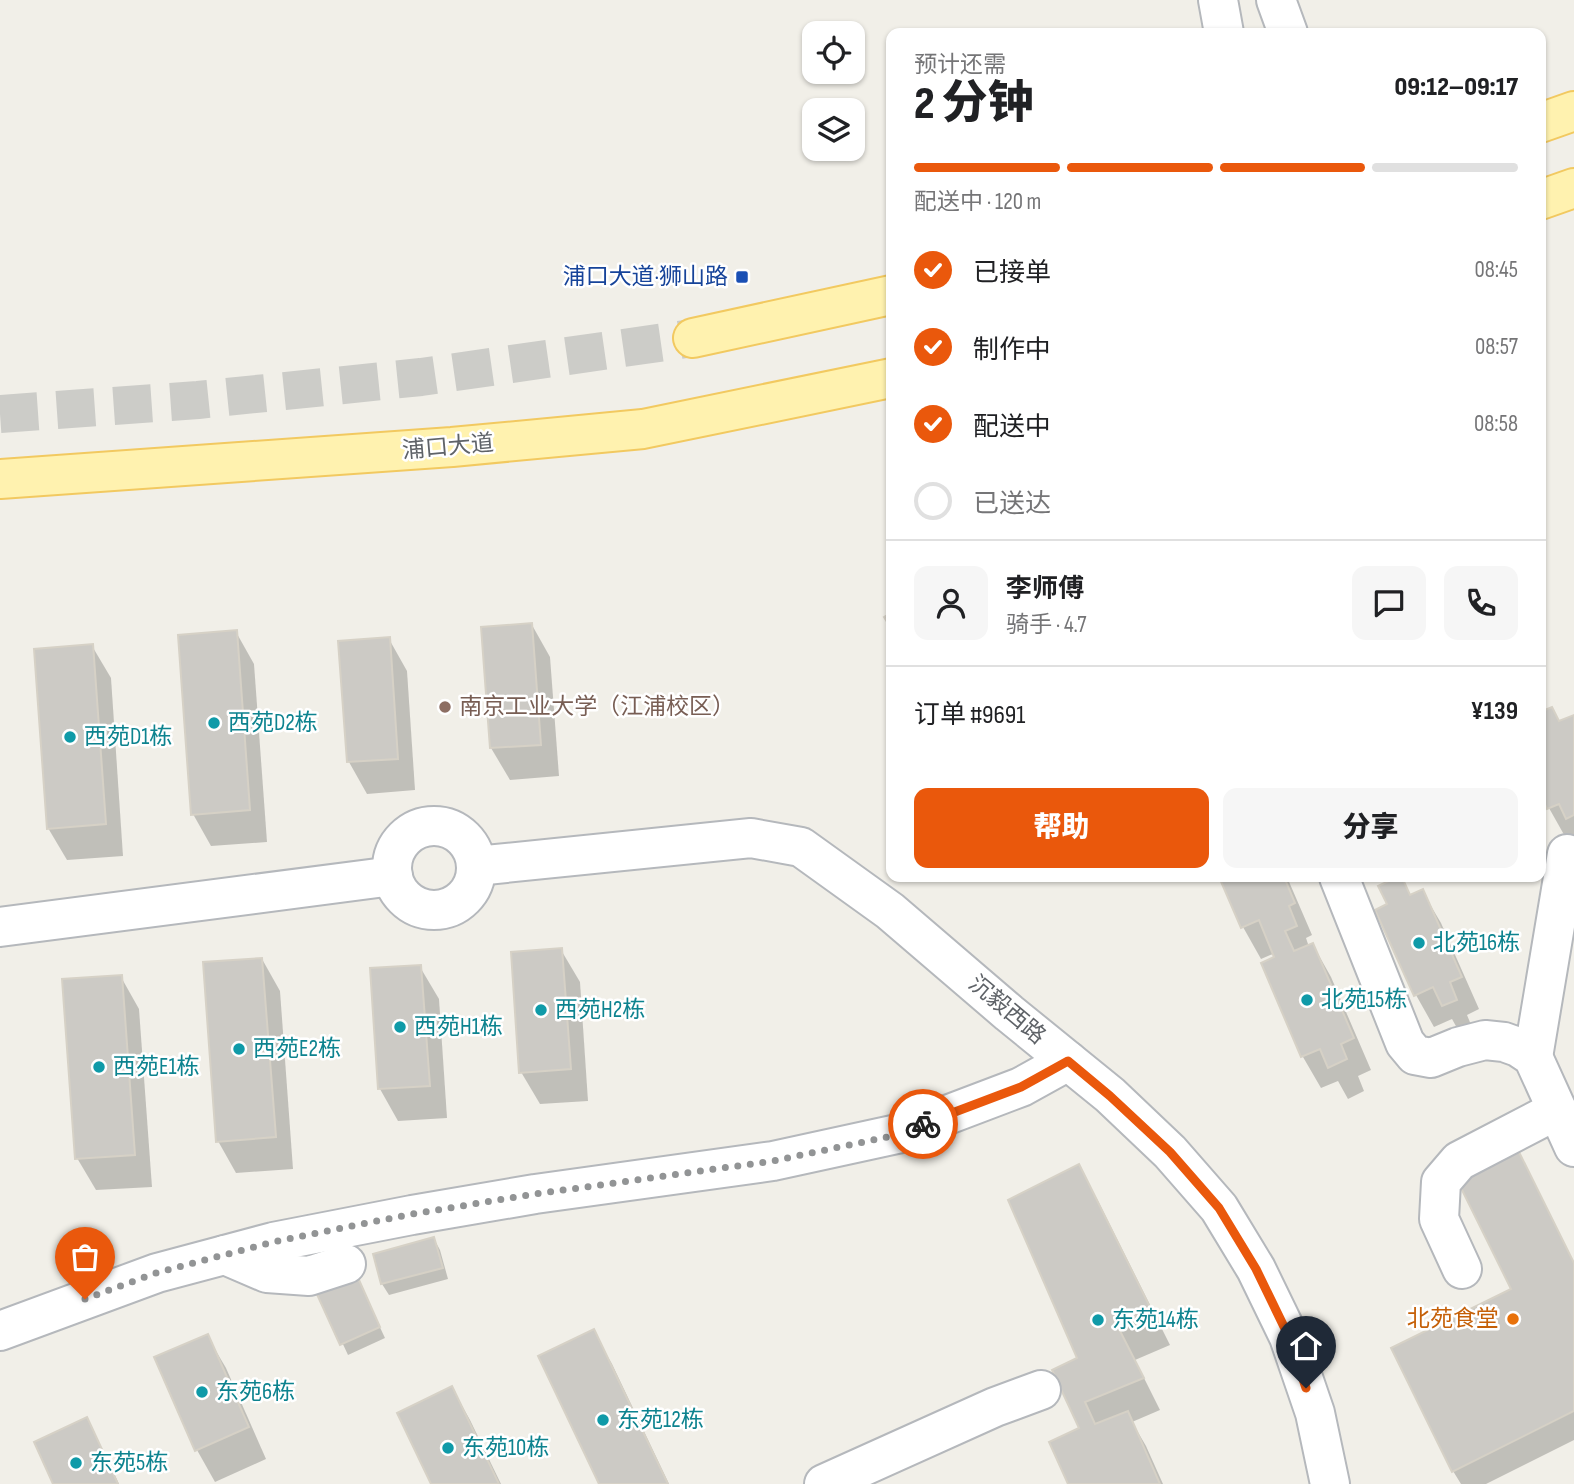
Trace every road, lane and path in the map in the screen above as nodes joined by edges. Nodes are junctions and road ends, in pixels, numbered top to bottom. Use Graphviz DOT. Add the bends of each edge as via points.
graph roads {
  1 [pos="1218,0"];
  2 [pos="1276,0"];
  3 [pos="1223,28"];
  4 [pos="1286,28"];
  5 [pos="1574,111"];
  6 [pos="1546,122"];
  7 [pos="1574,188"];
  8 [pos="1546,198"];
  9 [pos="886,296"];
  10 [pos="693,338"];
  11 [pos="886,379"];
  12 [pos="0,479"];
  13 [pos="1560,852"];
  14 [pos="476,866"];
  15 [pos="393,876"];
  16 [pos="1341,882"];
  17 [pos="0,927"];
  18 [pos="1533,1057"];
  19 [pos="1068,1061"];
  20 [pos="1557,1111"];
  21 [pos="1574,1147"];
  22 [pos="225,1255"];
  23 [pos="346,1264"];
  24 [pos="1462,1269"];
  25 [pos="0,1331"];
  26 [pos="1041,1390"];
  27 [pos="824,1484"];
  28 [pos="1330,1484"];
  1 -- 3 [label="street"];
  2 -- 4 [label="street"];
  5 -- 6 [label="main road"];
  7 -- 8 [label="main road"];
  9 -- 10 [label="main road"];
  11 -- 12 [label="main road, 浦口大道" via="643,429"];
  13 -- 18 [label="street"];
  14 -- 15 [label="street" via="472,887 463,899 437,910 411,904 401,895"];
  14 -- 15 [label="street" via="470,845 460,835 434,825 408,833 399,843 393,856"];
  14 -- 19 [label="street, 沉毅西路" via="751,838 801,848 890,911"];
  15 -- 17 [label="street"];
  16 -- 18 [label="street" via="1405,1043 1415,1055 1431,1058 1485,1041 1504,1042"];
  18 -- 20 [label="street"];
  19 -- 22 [label="street" via="1021,1087 897,1135 773,1161 412,1214"];
  19 -- 28 [label="street, 沉毅西路" via="1170,1152 1219,1208 1289,1337 1315,1413"];
  20 -- 21 [label="street"];
  20 -- 24 [label="street" via="1459,1161 1441,1182 1439,1219"];
  22 -- 23 [label="street" via="267,1273 309,1276"];
  22 -- 25 [label="street" via="156,1273"];
  26 -- 27 [label="street"];
}
